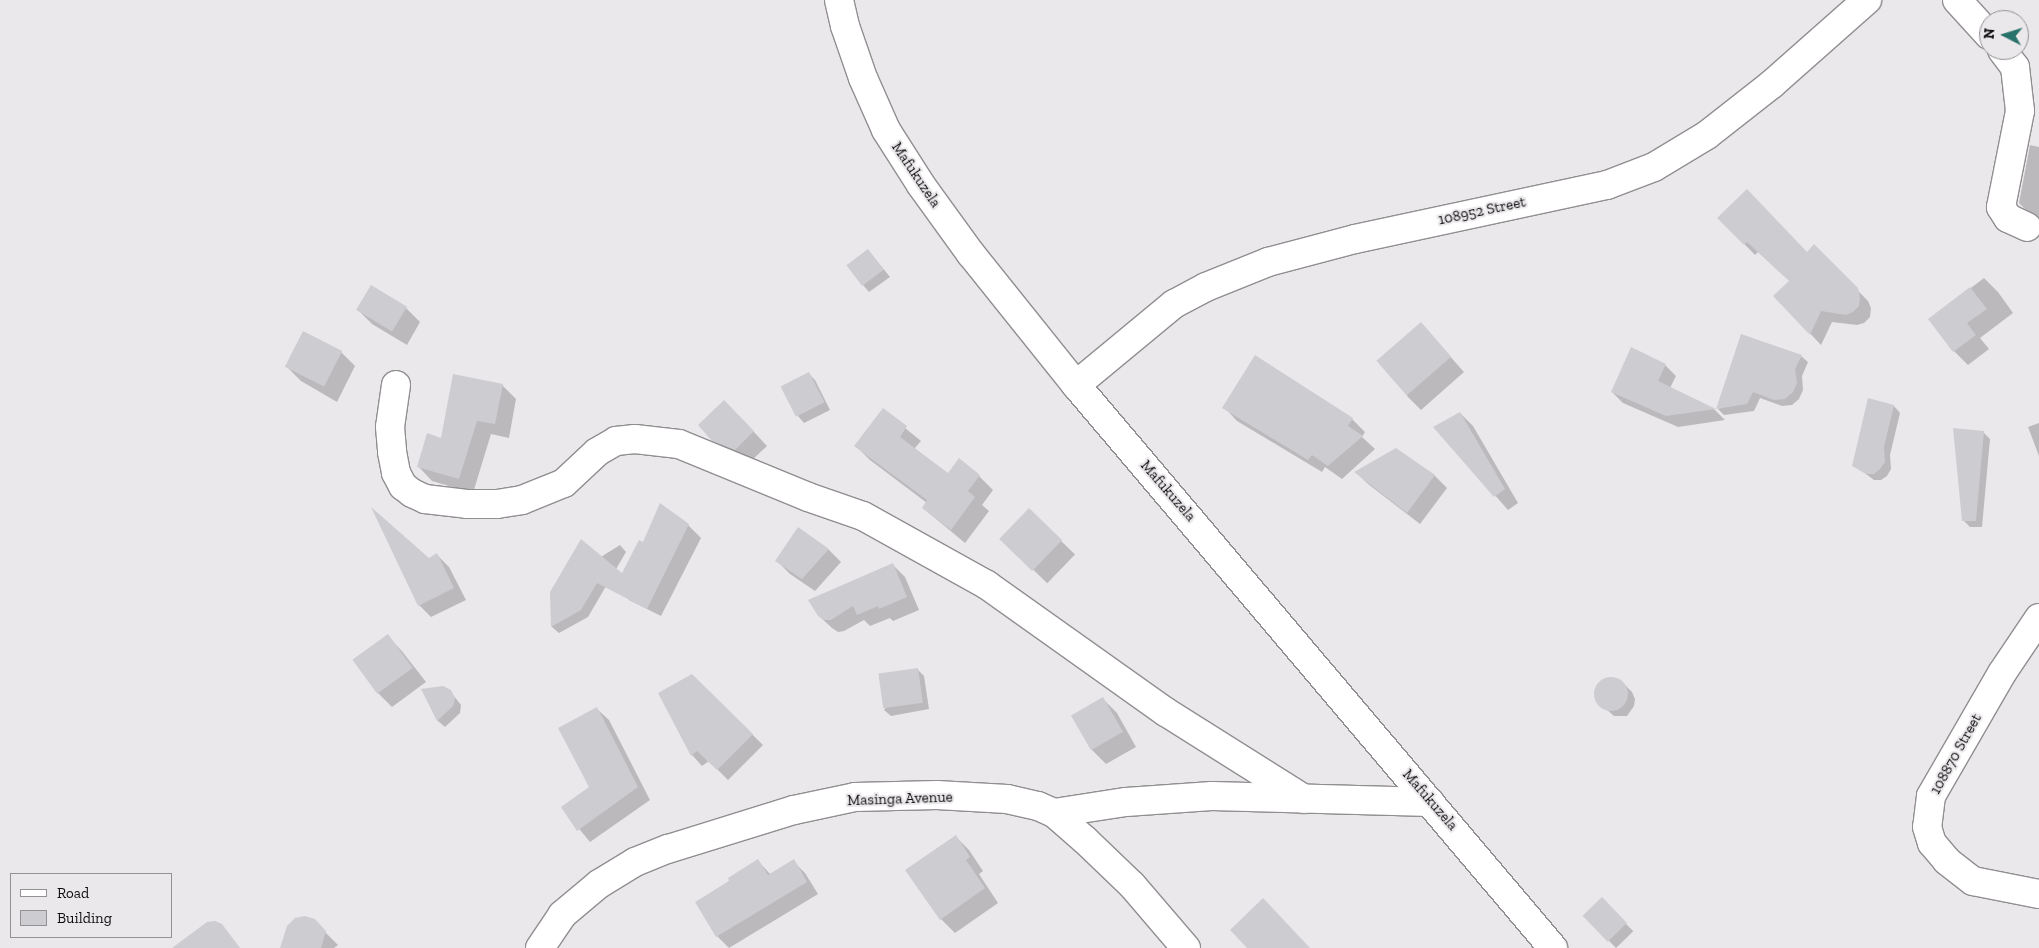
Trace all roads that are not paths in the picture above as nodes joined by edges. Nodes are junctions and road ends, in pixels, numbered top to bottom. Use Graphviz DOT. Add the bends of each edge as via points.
graph roads {
  1 [pos="840,0"];
  2 [pos="1867,0"];
  3 [pos="1957,0"];
  4 [pos="1979,24"];
  5 [pos="2010,60"];
  6 [pos="2027,227"];
  7 [pos="396,384"];
  8 [pos="1076,385"];
  9 [pos="2039,618"];
  10 [pos="1304,798"];
  11 [pos="1430,802"];
  12 [pos="1054,813"];
  13 [pos="2039,894"];
  14 [pos="540,948"];
  15 [pos="1186,948"];
  16 [pos="1553,948"];
  1 -- 8 [label="street, Mafukuzela" via="845,26 863,78 886,130 971,254"];
  2 -- 8 [label="street, 108952 Street" via="1750,101 1707,134 1654,166 1607,185 1383,233 1268,262 1174,304"];
  3 -- 4 [label="street"];
  5 -- 6 [label="street" via="2015,66 2020,111 2001,207 2008,218"];
  7 -- 10 [label="street" via="390,427 396,473 403,486 425,499 467,504 522,500 564,483 597,452 616,441 635,439 679,444 863,516 987,585 1166,712"];
  8 -- 11 [label="street, Mafukuzela"];
  9 -- 13 [label="street, 108870 Street" via="2002,673 1931,796 1927,827 1932,843 1947,861 1973,881"];
  10 -- 11 [label="street"];
  10 -- 12 [label="street" via="1212,796 1126,802"];
  11 -- 16 [label="street, Mafukuzela"];
  12 -- 14 [label="street, Masinga Avenue" via="1006,799 937,795 855,798 794,810 635,862 599,884 562,916"];
  12 -- 15 [label="street, Masinga Avenue" via="1132,885"];
}
